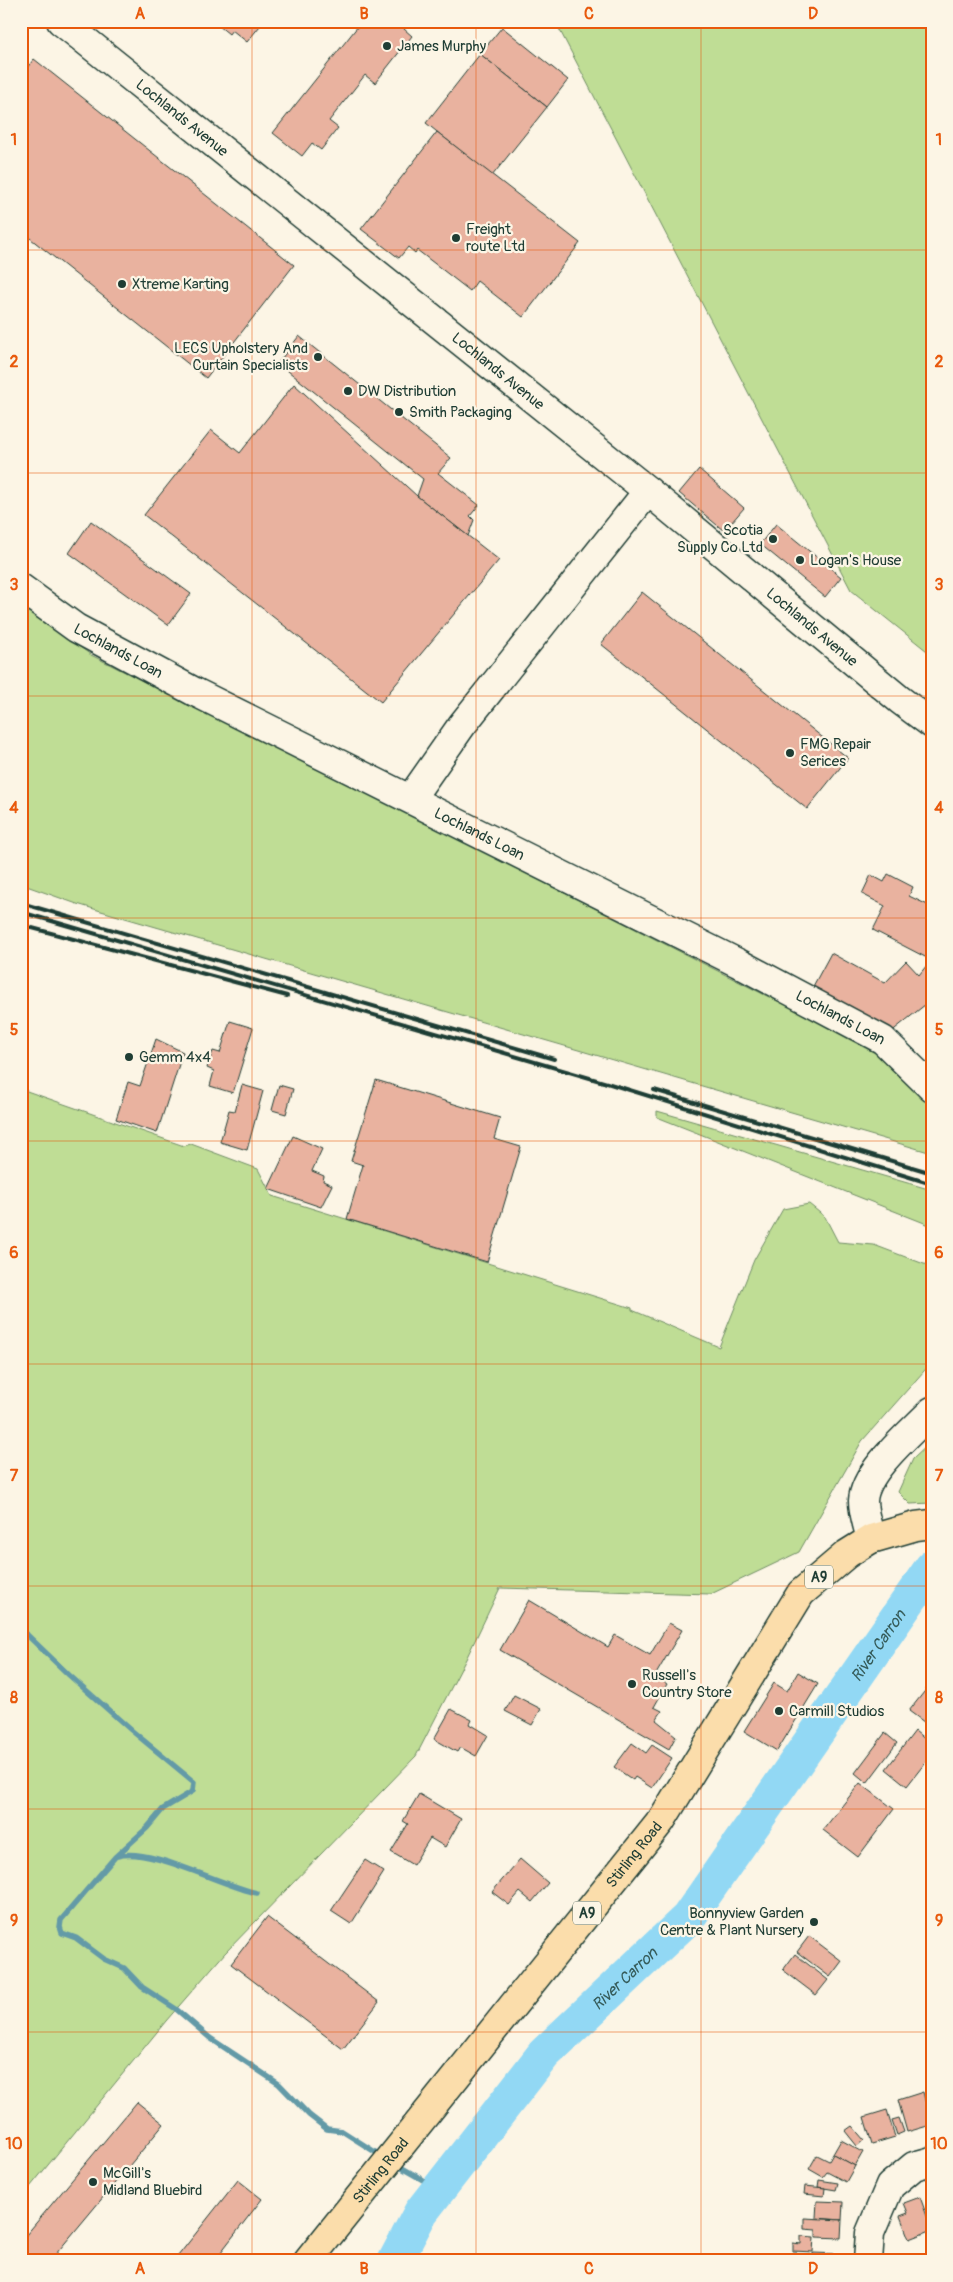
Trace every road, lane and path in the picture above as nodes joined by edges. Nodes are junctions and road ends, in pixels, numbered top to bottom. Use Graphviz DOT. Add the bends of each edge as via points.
graph roads {
  1 [pos="61,21"];
  2 [pos="648,491"];
  3 [pos="21,588"];
  4 [pos="932,724"];
  5 [pos="411,798"];
  6 [pos="932,1088"];
  7 [pos="932,1411"];
  8 [pos="924,1525"];
  9 [pos="871,1539"];
  10 [pos="932,2161"];
  11 [pos="308,2261"];
  12 [pos="868,2261"];
  1 -- 2 [label="street, Lochlands Avenue"];
  2 -- 4 [label="street, Lochlands Avenue"];
  2 -- 5 [label="street" via="462,725"];
  3 -- 5 [label="street, Lochlands Loan" via="76,628 194,691"];
  5 -- 6 [label="street, Lochlands Loan" via="883,1040"];
  7 -- 9 [label="street" via="876,1470 865,1488 863,1502"];
  8 -- 9 [label="main road, Stirling Road / A9"];
  9 -- 11 [label="main road, Stirling Road / A9" via="847,1554 801,1593 661,1821"];
  10 -- 12 [label="street" via="914,2166 890,2186 870,2233"];
}
